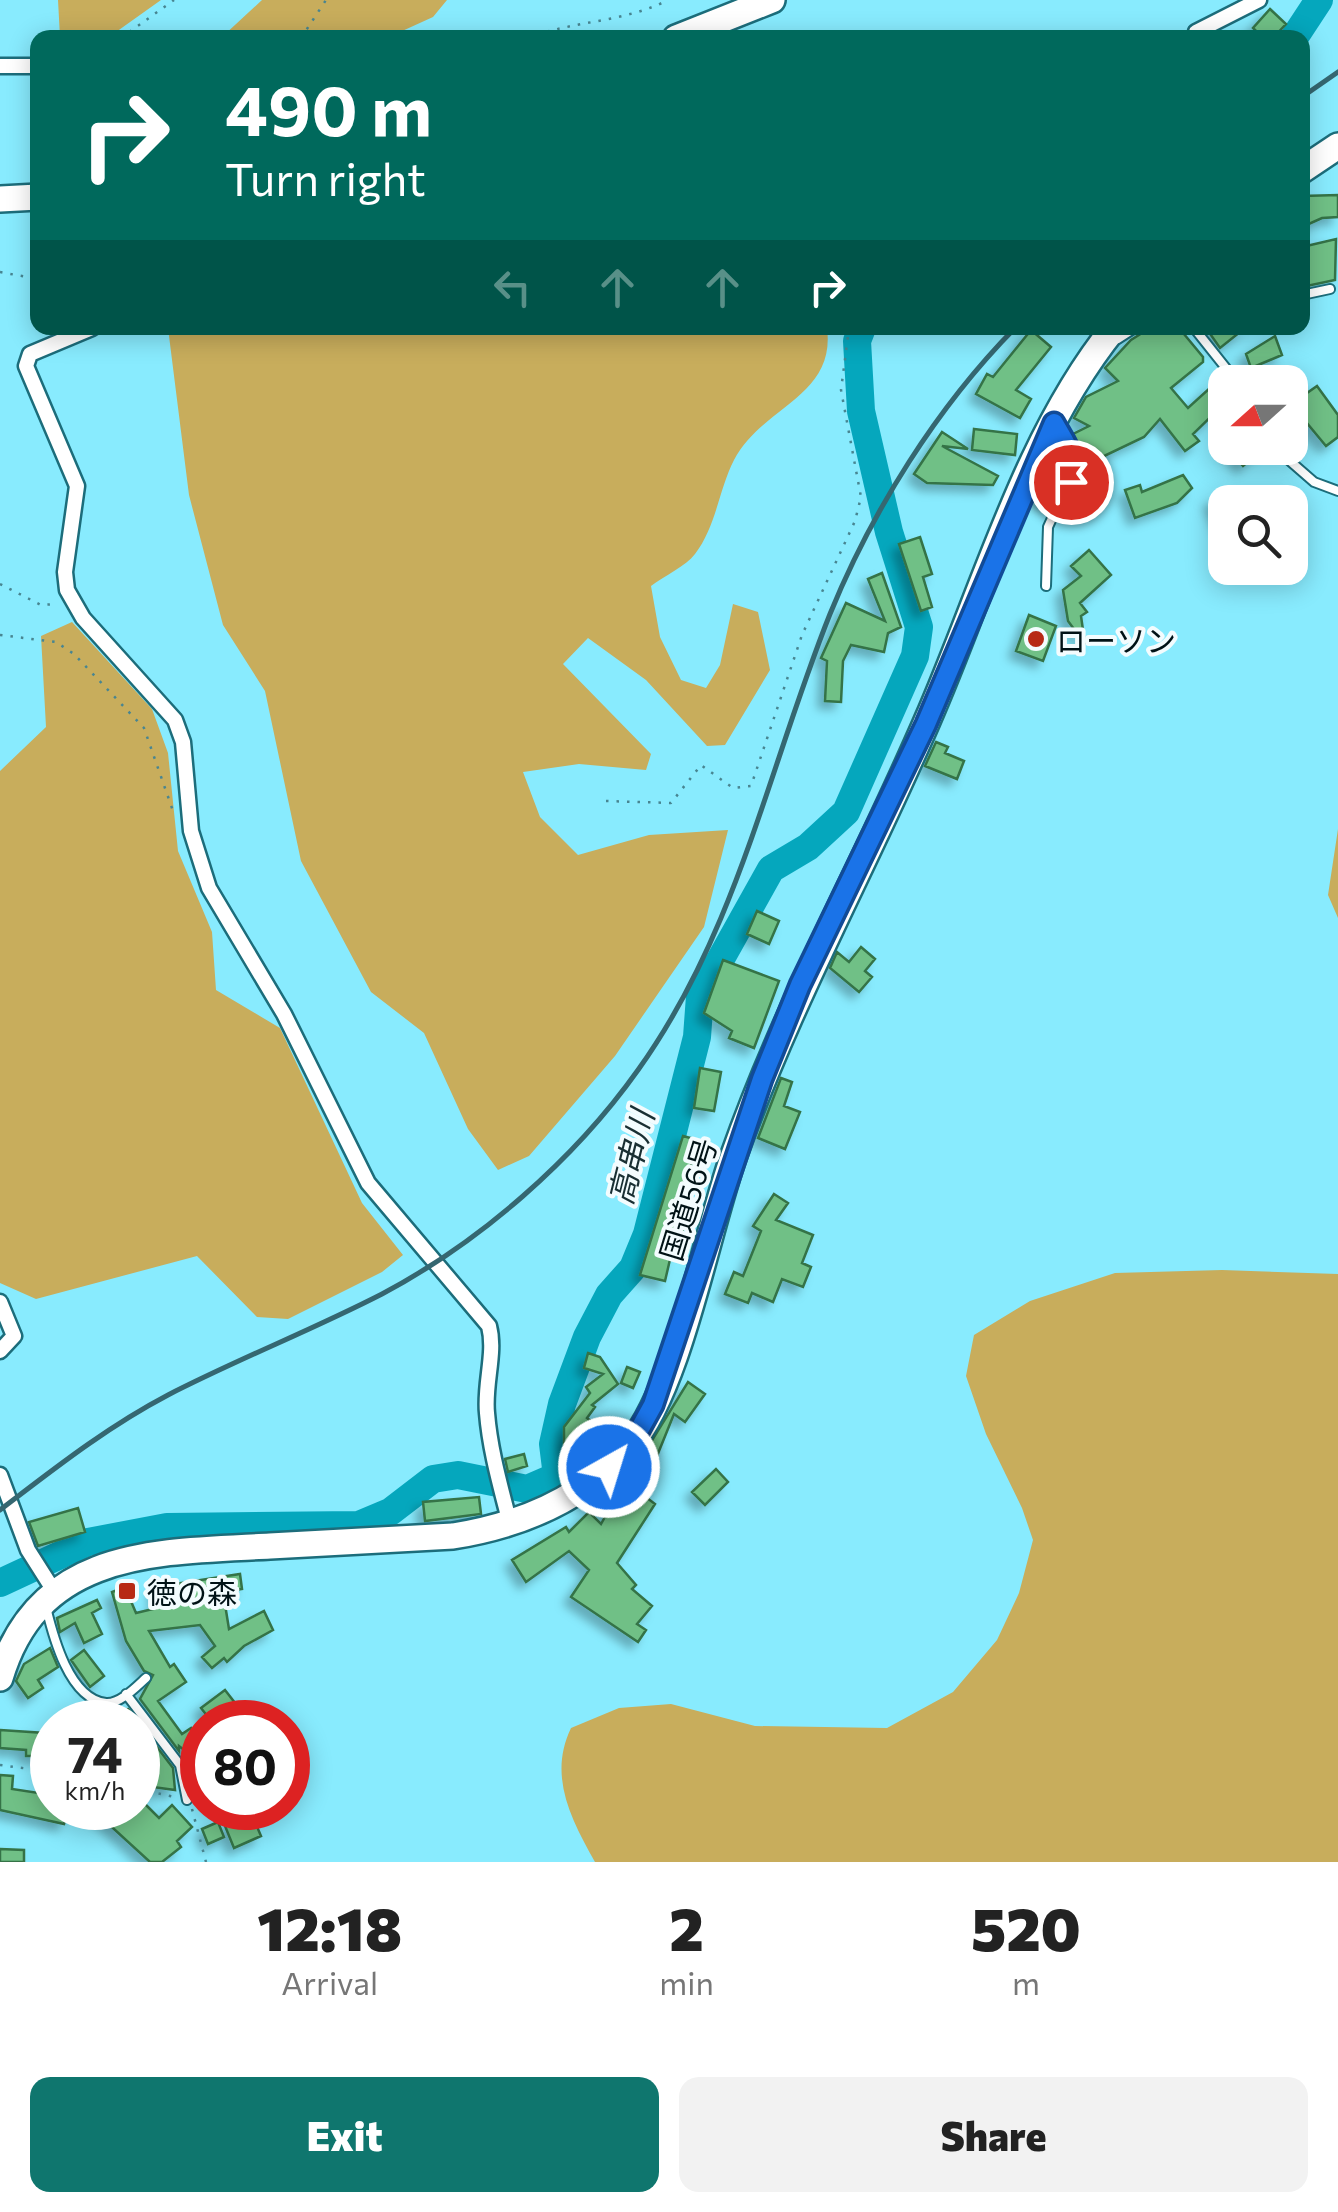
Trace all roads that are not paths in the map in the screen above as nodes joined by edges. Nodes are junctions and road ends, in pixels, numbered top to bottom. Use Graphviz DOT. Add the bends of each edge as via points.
graph roads {
  1 [pos="772,0"];
  2 [pos="1259,0"];
  3 [pos="696,30"];
  4 [pos="1202,30"];
  5 [pos="0,66"];
  6 [pos="30,66"];
  7 [pos="1338,146"];
  8 [pos="1310,165"];
  9 [pos="30,197"];
  10 [pos="0,200"];
  11 [pos="1330,289"];
  12 [pos="1310,293"];
  13 [pos="75,335"];
  14 [pos="1108,335"];
  15 [pos="1124,335"];
  16 [pos="1200,335"];
  17 [pos="1091,355"];
  18 [pos="1223,365"];
  19 [pos="1054,423"];
  20 [pos="1294,465"];
  21 [pos="1338,491"];
  22 [pos="1046,586"];
  23 [pos="0,1302"];
  24 [pos="0,1351"];
  25 [pos="0,1475"];
  26 [pos="507,1512"];
  27 [pos="48,1589"];
  28 [pos="0,1678"];
  29 [pos="146,1678"];
  30 [pos="126,1694"];
  31 [pos="180,1764"];
  1 -- 3 [label="highway"];
  2 -- 4 [label="street"];
  5 -- 6 [label="street"];
  7 -- 8 [label="highway"];
  9 -- 10 [label="highway"];
  11 -- 12 [label="lane"];
  13 -- 26 [label="street" via="30,354 26,366 77,486 65,572 73,604 175,720 191,831 209,888 284,1014 368,1184 489,1326 486,1411"];
  14 -- 17 [label="highway, 国道56号"];
  15 -- 17 [label="lane"];
  16 -- 18 [label="lane"];
  17 -- 19 [label="highway, 国道56号"];
  19 -- 22 [label="lane" via="1075,468 1048,528"];
  19 -- 26 [label="highway, 国道56号" via="926,724 800,985 653,1405 632,1443 583,1490"];
  20 -- 21 [label="lane"];
  23 -- 24 [label="street" via="14,1336"];
  25 -- 27 [label="street"];
  26 -- 27 [label="highway, 国道56号" via="453,1536 139,1556"];
  27 -- 28 [label="highway, 国道56号"];
  27 -- 30 [label="lane" via="65,1664 78,1684 108,1704"];
  29 -- 30 [label="lane"];
  30 -- 31 [label="lane"];
}
